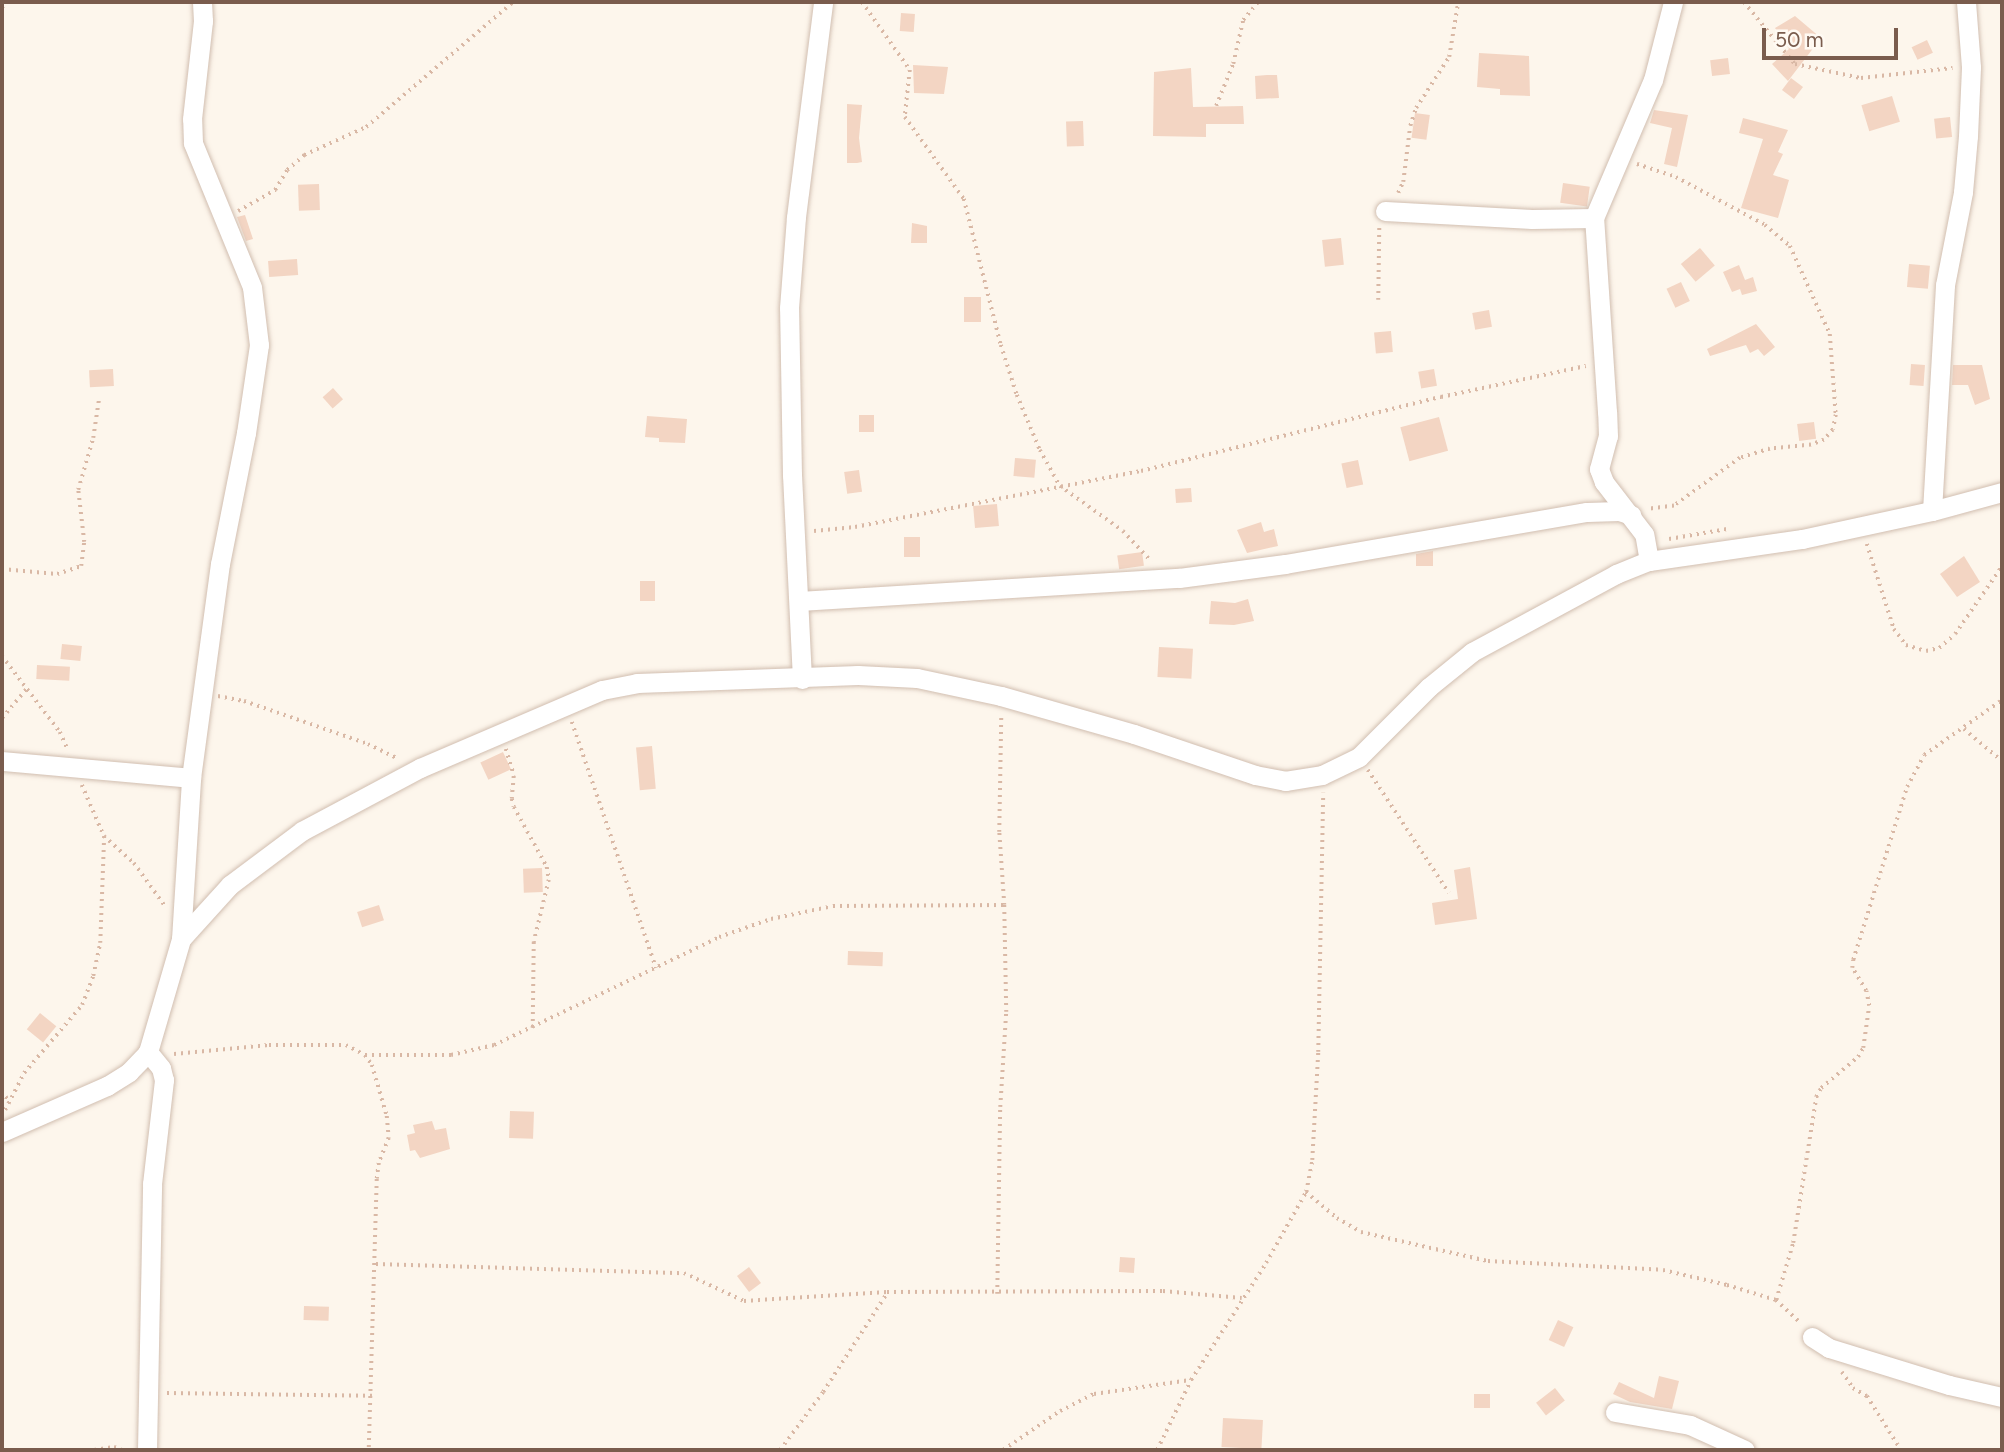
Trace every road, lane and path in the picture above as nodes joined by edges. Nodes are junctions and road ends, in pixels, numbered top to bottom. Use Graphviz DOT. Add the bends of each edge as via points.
graph roads {
  1 [pos="8,2"];
  2 [pos="202,2"];
  3 [pos="513,2"];
  4 [pos="823,2"];
  5 [pos="862,2"];
  6 [pos="1258,2"];
  7 [pos="1458,2"];
  8 [pos="1673,2"];
  9 [pos="1744,2"];
  10 [pos="1966,2"];
  11 [pos="2,7"];
  12 [pos="1970,67"];
  13 [pos="1216,106"];
  14 [pos="1618,157"];
  15 [pos="1385,211"];
  16 [pos="223,218"];
  17 [pos="1594,218"];
  18 [pos="1378,300"];
  19 [pos="1602,362"];
  20 [pos="99,398"];
  21 [pos="1060,486"];
  22 [pos="2002,492"];
  23 [pos="1933,511"];
  24 [pos="1628,512"];
  25 [pos="1861,524"];
  26 [pos="794,533"];
  27 [pos="1732,549"];
  28 [pos="1649,556"];
  29 [pos="2002,566"];
  30 [pos="2,569"];
  31 [pos="1179,578"];
  32 [pos="799,601"];
  33 [pos="2,656"];
  34 [pos="803,679"];
  35 [pos="26,689"];
  36 [pos="202,693"];
  37 [pos="1001,696"];
  38 [pos="2002,700"];
  39 [pos="566,704"];
  40 [pos="2,719"];
  41 [pos="1964,729"];
  42 [pos="499,733"];
  43 [pos="1359,757"];
  44 [pos="2,761"];
  45 [pos="2002,761"];
  46 [pos="75,767"];
  47 [pos="419,768"];
  48 [pos="1322,775"];
  49 [pos="191,778"];
  50 [pos="104,836"];
  51 [pos="1449,893"];
  52 [pos="1004,905"];
  53 [pos="180,931"];
  54 [pos="656,968"];
  55 [pos="533,1028"];
  56 [pos="365,1055"];
  57 [pos="151,1056"];
  58 [pos="2,1091"];
  59 [pos="8,1100"];
  60 [pos="2,1118"];
  61 [pos="2,1132"];
  62 [pos="1306,1192"];
  63 [pos="376,1264"];
  64 [pos="887,1293"];
  65 [pos="997,1294"];
  66 [pos="1242,1298"];
  67 [pos="1776,1300"];
  68 [pos="1812,1337"];
  69 [pos="1829,1348"];
  70 [pos="1191,1380"];
  71 [pos="147,1392"];
  72 [pos="372,1396"];
  73 [pos="2002,1396"];
  74 [pos="1615,1412"];
  75 [pos="94,1450"];
  76 [pos="122,1450"];
  77 [pos="147,1450"];
  78 [pos="369,1450"];
  79 [pos="780,1450"];
  80 [pos="1003,1450"];
  81 [pos="1157,1450"];
  82 [pos="1745,1450"];
  83 [pos="1901,1450"];
  1 -- 11 [label="path"];
  2 -- 16 [label="street" via="193,143"];
  3 -- 16 [label="path" via="366,127 304,155 287,170 275,190"];
  4 -- 26 [label="street" via="789,308"];
  5 -- 21 [label="path" via="910,70 905,117 964,199 1017,395"];
  6 -- 13 [label="path" via="1243,20 1233,64"];
  7 -- 15 [label="path" via="1449,57 1416,108 1403,182"];
  8 -- 14 [label="street" via="1653,80"];
  9 -- 12 [label="path" via="1795,64 1861,78"];
  10 -- 12 [label="street"];
  12 -- 23 [label="street" via="1963,192 1945,285"];
  14 -- 17 [label="street"];
  14 -- 24 [label="path" via="1676,177 1765,225 1790,246 1830,334 1836,415 1833,430 1824,440 1740,458 1674,506"];
  15 -- 17 [label="street"];
  15 -- 18 [label="path" via="1377,234"];
  16 -- 36 [label="street" via="252,287 259,345"];
  17 -- 19 [label="street"];
  19 -- 21 [label="path"];
  19 -- 24 [label="street" via="1608,436 1599,469"];
  20 -- 30 [label="path" via="78,490 84,542 81,566 57,574"];
  21 -- 26 [label="path" via="855,527"];
  21 -- 31 [label="path" via="1123,531 1156,565"];
  22 -- 23 [label="street"];
  23 -- 25 [label="street"];
  24 -- 28 [label="street" via="1644,534"];
  24 -- 31 [label="street" via="1587,512"];
  25 -- 27 [label="street"];
  25 -- 29 [label="path" via="1894,629 1906,645 1926,651 1939,648 1955,634"];
  26 -- 32 [label="street"];
  27 -- 28 [label="street"];
  27 -- 28 [label="path" via="1716,534 1731,528 1674,537"];
  28 -- 43 [label="street" via="1472,652 1429,687"];
  31 -- 32 [label="street"];
  32 -- 34 [label="street"];
  33 -- 35 [label="path"];
  34 -- 37 [label="street" via="858,675 917,678"];
  34 -- 39 [label="street" via="637,683"];
  35 -- 40 [label="path"];
  35 -- 46 [label="path" via="60,732"];
  36 -- 47 [label="path" via="244,701 368,744"];
  36 -- 49 [label="street"];
  37 -- 48 [label="street" via="1255,775 1285,781"];
  37 -- 52 [label="path" via="999,832"];
  38 -- 41 [label="path"];
  39 -- 42 [label="street"];
  39 -- 54 [label="path"];
  41 -- 45 [label="path"];
  41 -- 67 [label="path" via="1924,755 1907,787 1853,960 1852,968 1869,1006 1863,1048 1816,1097 1793,1243"];
  42 -- 47 [label="street"];
  42 -- 55 [label="path" via="514,776 514,807 547,867 549,880 534,942"];
  43 -- 48 [label="street"];
  43 -- 51 [label="path"];
  44 -- 46 [label="street"];
  46 -- 49 [label="street"];
  46 -- 50 [label="path"];
  47 -- 53 [label="street" via="302,831"];
  48 -- 62 [label="path" via="1318,1052"];
  49 -- 53 [label="street"];
  50 -- 53 [label="path" via="134,863"];
  50 -- 59 [label="path" via="100,943 93,976 82,1005 24,1073"];
  52 -- 54 [label="path" via="833,906 771,919"];
  52 -- 65 [label="path" via="1006,1012 999,1107"];
  53 -- 57 [label="street"];
  54 -- 55 [label="path"];
  55 -- 56 [label="path" via="470,1052"];
  56 -- 57 [label="path" via="346,1045 316,1043"];
  56 -- 63 [label="path" via="378,1080 389,1127 377,1179"];
  57 -- 61 [label="street" via="107,1086"];
  57 -- 71 [label="street" via="164,1080 152,1184"];
  58 -- 59 [label="path"];
  59 -- 60 [label="path"];
  62 -- 66 [label="path"];
  62 -- 67 [label="path" via="1362,1232 1435,1251 1488,1261 1663,1270"];
  63 -- 64 [label="path" via="684,1273 744,1301"];
  63 -- 72 [label="path"];
  64 -- 65 [label="path"];
  64 -- 79 [label="path"];
  65 -- 66 [label="path" via="1163,1291"];
  66 -- 70 [label="path"];
  67 -- 68 [label="path"];
  68 -- 69 [label="street"];
  69 -- 73 [label="street" via="1949,1385"];
  69 -- 83 [label="path"];
  70 -- 80 [label="path" via="1094,1394"];
  70 -- 81 [label="path"];
  71 -- 72 [label="path"];
  71 -- 77 [label="street"];
  72 -- 78 [label="path"];
  74 -- 82 [label="street" via="1690,1425"];
  75 -- 76 [label="path"];
}
